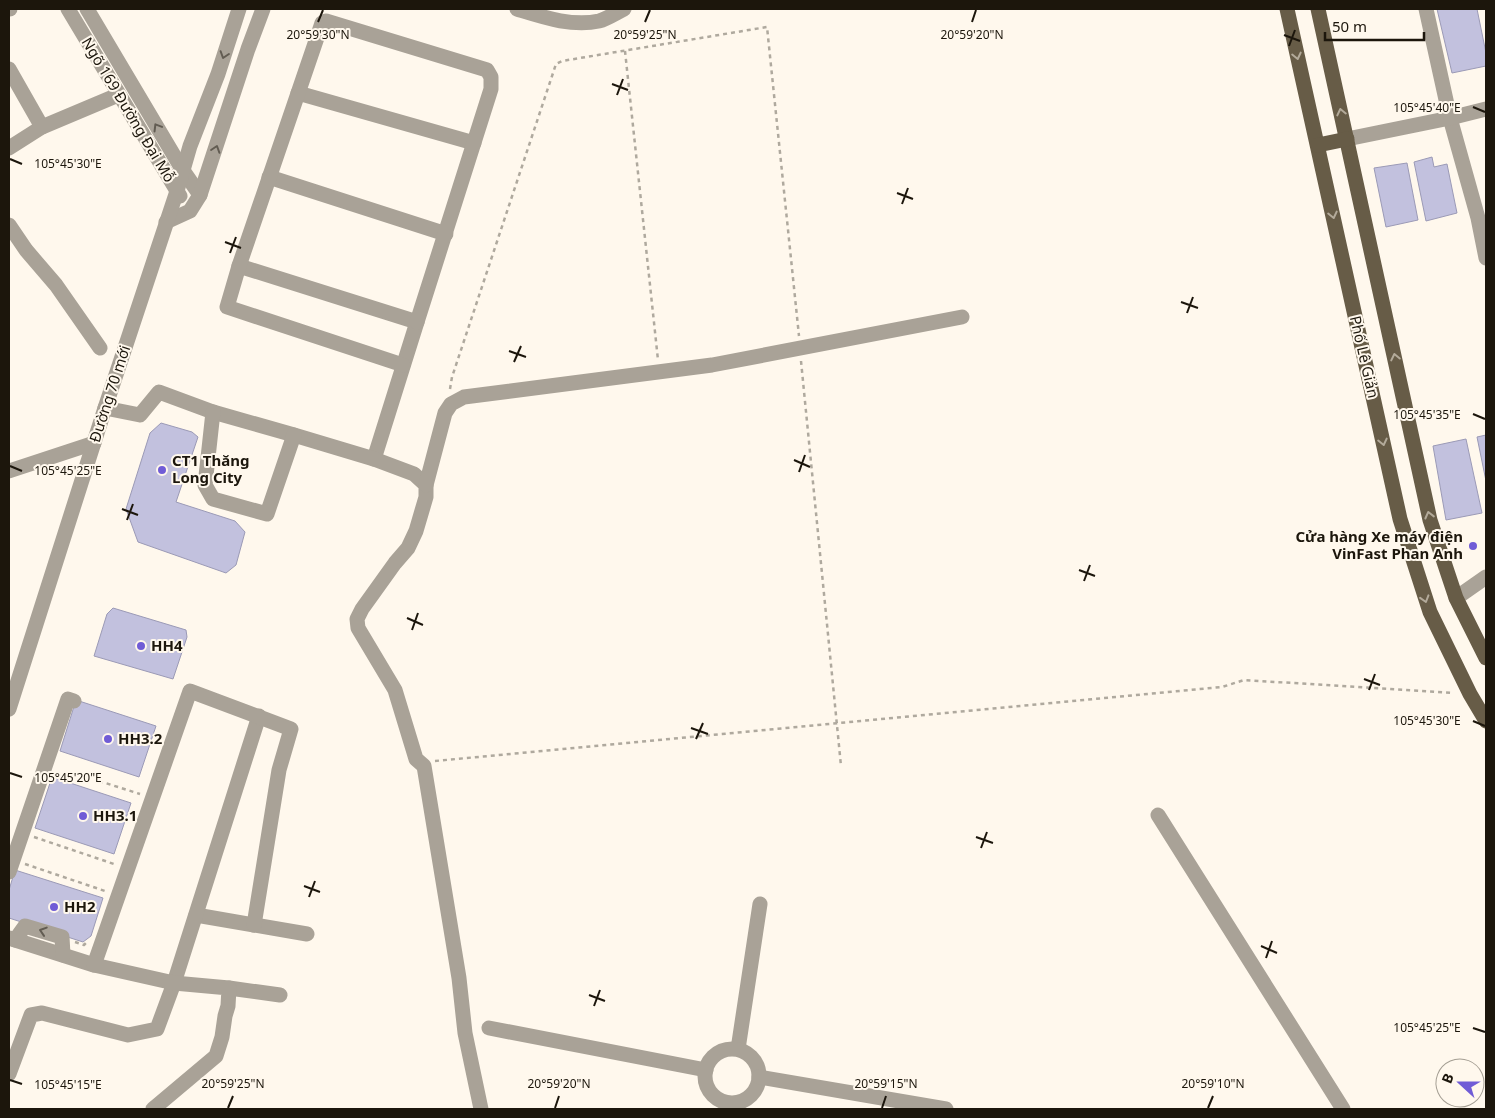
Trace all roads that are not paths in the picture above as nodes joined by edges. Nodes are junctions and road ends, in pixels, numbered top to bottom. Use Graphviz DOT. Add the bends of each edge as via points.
graph roads {
  1 [pos="68,9"];
  2 [pos="87,9"];
  3 [pos="239,9"];
  4 [pos="263,9"];
  5 [pos="518,9"];
  6 [pos="624,9"];
  7 [pos="1287,9"];
  8 [pos="1318,9"];
  9 [pos="1426,9"];
  10 [pos="9,69"];
  11 [pos="298,93"];
  12 [pos="118,95"];
  13 [pos="1486,108"];
  14 [pos="1450,118"];
  15 [pos="42,127"];
  16 [pos="1348,139"];
  17 [pos="474,143"];
  18 [pos="1318,146"];
  19 [pos="9,148"];
  20 [pos="182,169"];
  21 [pos="269,177"];
  22 [pos="177,191"];
  23 [pos="200,195"];
  24 [pos="190,211"];
  25 [pos="1482,217"];
  26 [pos="166,222"];
  27 [pos="9,225"];
  28 [pos="446,234"];
  29 [pos="1486,258"];
  30 [pos="239,266"];
  31 [pos="962,317"];
  32 [pos="417,322"];
  33 [pos="100,348"];
  34 [pos="403,365"];
  35 [pos="105,408"];
  36 [pos="213,412"];
  37 [pos="294,435"];
  38 [pos="94,443"];
  39 [pos="374,459"];
  40 [pos="9,471"];
  41 [pos="426,485"];
  42 [pos="1486,577"];
  43 [pos="1456,598"];
  44 [pos="1486,658"];
  45 [pos="74,701"];
  46 [pos="9,709"];
  47 [pos="259,716"];
  48 [pos="1486,721"];
  49 [pos="1158,815"];
  50 [pos="11,869"];
  51 [pos="760,904"];
  52 [pos="196,915"];
  53 [pos="254,925"];
  54 [pos="307,934"];
  55 [pos="12,939"];
  56 [pos="63,955"];
  57 [pos="94,965"];
  58 [pos="174,984"];
  59 [pos="229,988"];
  60 [pos="280,995"];
  61 [pos="489,1028"];
  62 [pos="738,1049"];
  63 [pos="706,1070"];
  64 [pos="9,1074"];
  65 [pos="759,1077"];
  66 [pos="726,1106"];
  67 [pos="153,1109"];
  68 [pos="481,1109"];
  69 [pos="946,1109"];
  70 [pos="1343,1109"];
  1 -- 12 [label="street, Ngõ 169 Đường Đại Mỗ"];
  20 -- 2 [label="street, Ngõ 169 Đường Đại Mỗ, one-way"];
  3 -- 20 [label="street, Đường 70 mới, one-way"];
  23 -- 4 [label="street, one-way"];
  5 -- 6 [label="street" via="576,23 600,21"];
  7 -- 18 [label="main road, Phố Lê Giản, one-way"];
  16 -- 8 [label="main road, Phố Lê Giản, one-way"];
  9 -- 14 [label="street"];
  10 -- 15 [label="street"];
  11 -- 17 [label="street"];
  11 -- 17 [label="street" via="322,23 326,21 487,70 491,89"];
  11 -- 21 [label="street"];
  12 -- 15 [label="street"];
  12 -- 22 [label="street, Ngõ 169 Đường Đại Mỗ"];
  13 -- 14 [label="street"];
  14 -- 16 [label="street"];
  14 -- 25 [label="street"];
  15 -- 19 [label="street"];
  16 -- 18 [label="main road"];
  43 -- 16 [label="main road, Phố Lê Giản, one-way" via="1430,520"];
  17 -- 28 [label="street"];
  18 -- 48 [label="main road, Phố Lê Giản, one-way" via="1400,519 1430,612"];
  20 -- 22 [label="street, Đường 70 mới"];
  20 -- 23 [label="street, Ngõ 169 Đường Đại Mỗ"];
  21 -- 28 [label="street"];
  21 -- 30 [label="street"];
  22 -- 24 [label="street, Ngõ 169 Đường Đại Mỗ"];
  22 -- 26 [label="street, Đường 70 mới"];
  23 -- 24 [label="street"];
  24 -- 26 [label="street"];
  25 -- 29 [label="street"];
  26 -- 35 [label="street, Đường 70 mới"];
  27 -- 33 [label="street"];
  28 -- 32 [label="street"];
  30 -- 32 [label="street"];
  30 -- 34 [label="street" via="227,307"];
  31 -- 41 [label="street" via="712,365 464,397 451,404 445,413"];
  32 -- 34 [label="street"];
  34 -- 39 [label="street"];
  35 -- 36 [label="street" via="140,415 159,392"];
  35 -- 38 [label="street, Đường 70 mới"];
  36 -- 37 [label="street"];
  36 -- 37 [label="street" via="205,485 214,499 267,514"];
  37 -- 39 [label="street"];
  38 -- 40 [label="street"];
  38 -- 46 [label="street, Đường 70 mới"];
  39 -- 41 [label="street" via="414,474"];
  41 -- 68 [label="street" via="424,508 408,548 394,563 357,619 358,628 395,690 416,759 424,766"];
  42 -- 43 [label="street"];
  43 -- 44 [label="main road, Phố Lê Giản"];
  45 -- 50 [label="street" via="68,699"];
  47 -- 52 [label="street"];
  47 -- 53 [label="street" via="291,729 279,770"];
  47 -- 57 [label="street" via="190,691"];
  49 -- 70 [label="street"];
  51 -- 62 [label="street"];
  52 -- 53 [label="street"];
  52 -- 58 [label="street"];
  53 -- 54 [label="street"];
  55 -- 56 [label="street"];
  56 -- 55 [label="street, one-way" via="62,937 25,926"];
  56 -- 57 [label="street"];
  57 -- 58 [label="street"];
  58 -- 59 [label="street"];
  58 -- 64 [label="street" via="157,1028 128,1035 42,1013 31,1015"];
  59 -- 60 [label="street"];
  59 -- 67 [label="street" via="216,1056"];
  61 -- 63 [label="street"];
  62 -- 63 [label="street" via="714,1055"];
  62 -- 65 [label="street" via="754,1060"];
  63 -- 66 [label="street" via="707,1086"];
  65 -- 66 [label="street" via="752,1094"];
  65 -- 69 [label="street"];
}
